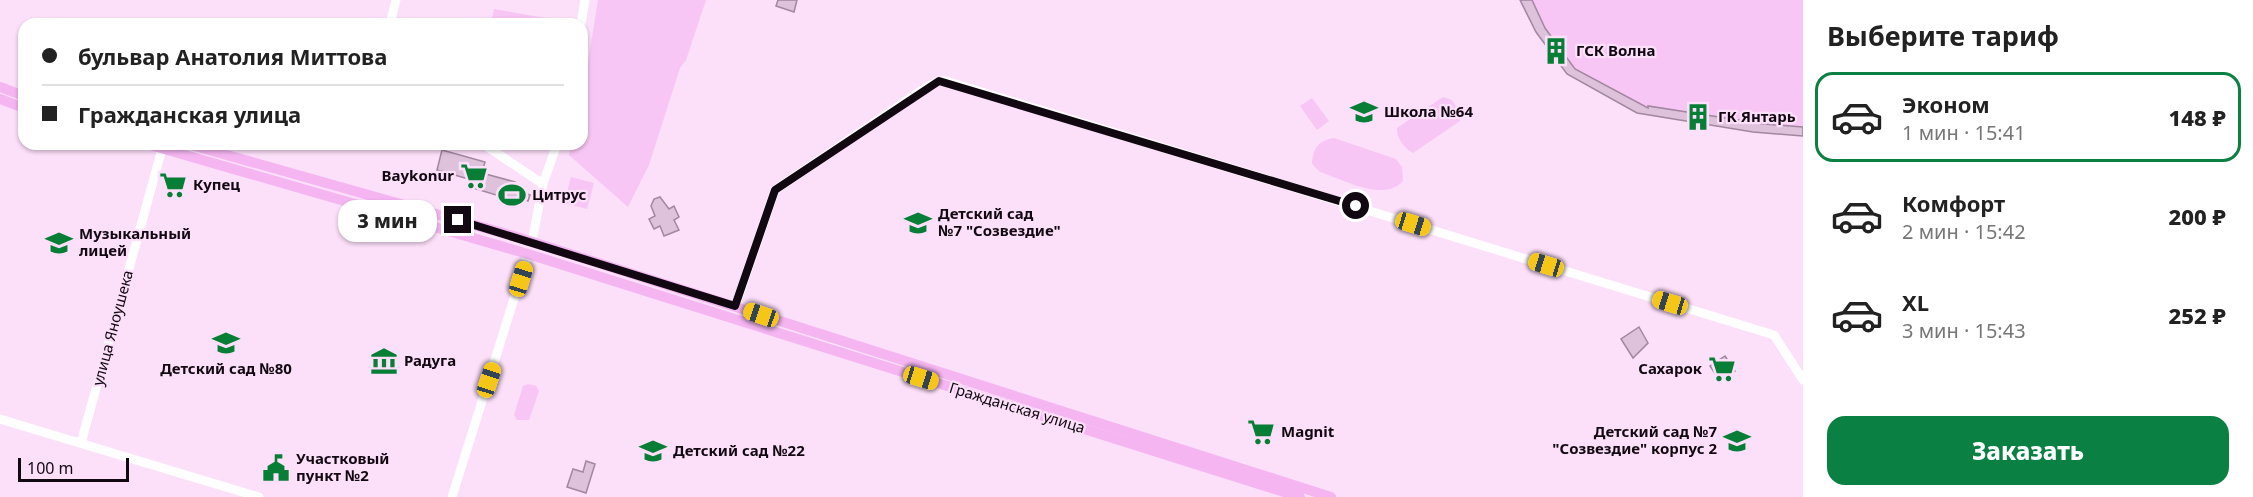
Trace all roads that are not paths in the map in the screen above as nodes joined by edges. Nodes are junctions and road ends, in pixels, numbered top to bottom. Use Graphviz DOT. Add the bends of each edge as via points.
graph roads {
  1 [pos="396,0"];
  2 [pos="585,0"];
  3 [pos="392,18"];
  4 [pos="582,18"];
  5 [pos="0,87"];
  6 [pos="18,94"];
  7 [pos="0,99"];
  8 [pos="18,106"];
  9 [pos="162,150"];
  10 [pos="177,150"];
  11 [pos="209,150"];
  12 [pos="492,150"];
  13 [pos="556,150"];
  14 [pos="543,184"];
  15 [pos="532,242"];
  16 [pos="528,254"];
  17 [pos="735,306"];
  18 [pos="1803,380"];
  19 [pos="1008,399"];
  20 [pos="0,418"];
  21 [pos="81,443"];
  22 [pos="259,497"];
  23 [pos="452,497"];
  24 [pos="1300,497"];
  25 [pos="1331,497"];
  1 -- 3 [label="street"];
  2 -- 4 [label="street"];
  5 -- 6 [label="main road"];
  7 -- 8 [label="main road"];
  9 -- 21 [label="street, улица Яноушека"];
  10 -- 16 [label="main road, Гражданская улица"];
  11 -- 15 [label="main road, Гражданская улица"];
  12 -- 14 [label="street"];
  13 -- 14 [label="street"];
  14 -- 15 [label="street"];
  15 -- 16 [label="main road"];
  15 -- 17 [label="main road, Гражданская улица"];
  16 -- 19 [label="main road, Гражданская улица"];
  16 -- 23 [label="street"];
  17 -- 18 [label="street" via="775,190 925,88 946,81 1774,335"];
  17 -- 19 [label="main road, Гражданская улица"];
  19 -- 24 [label="main road, Гражданская улица"];
  19 -- 25 [label="main road, Гражданская улица"];
  20 -- 21 [label="street"];
  21 -- 22 [label="street"];
}
